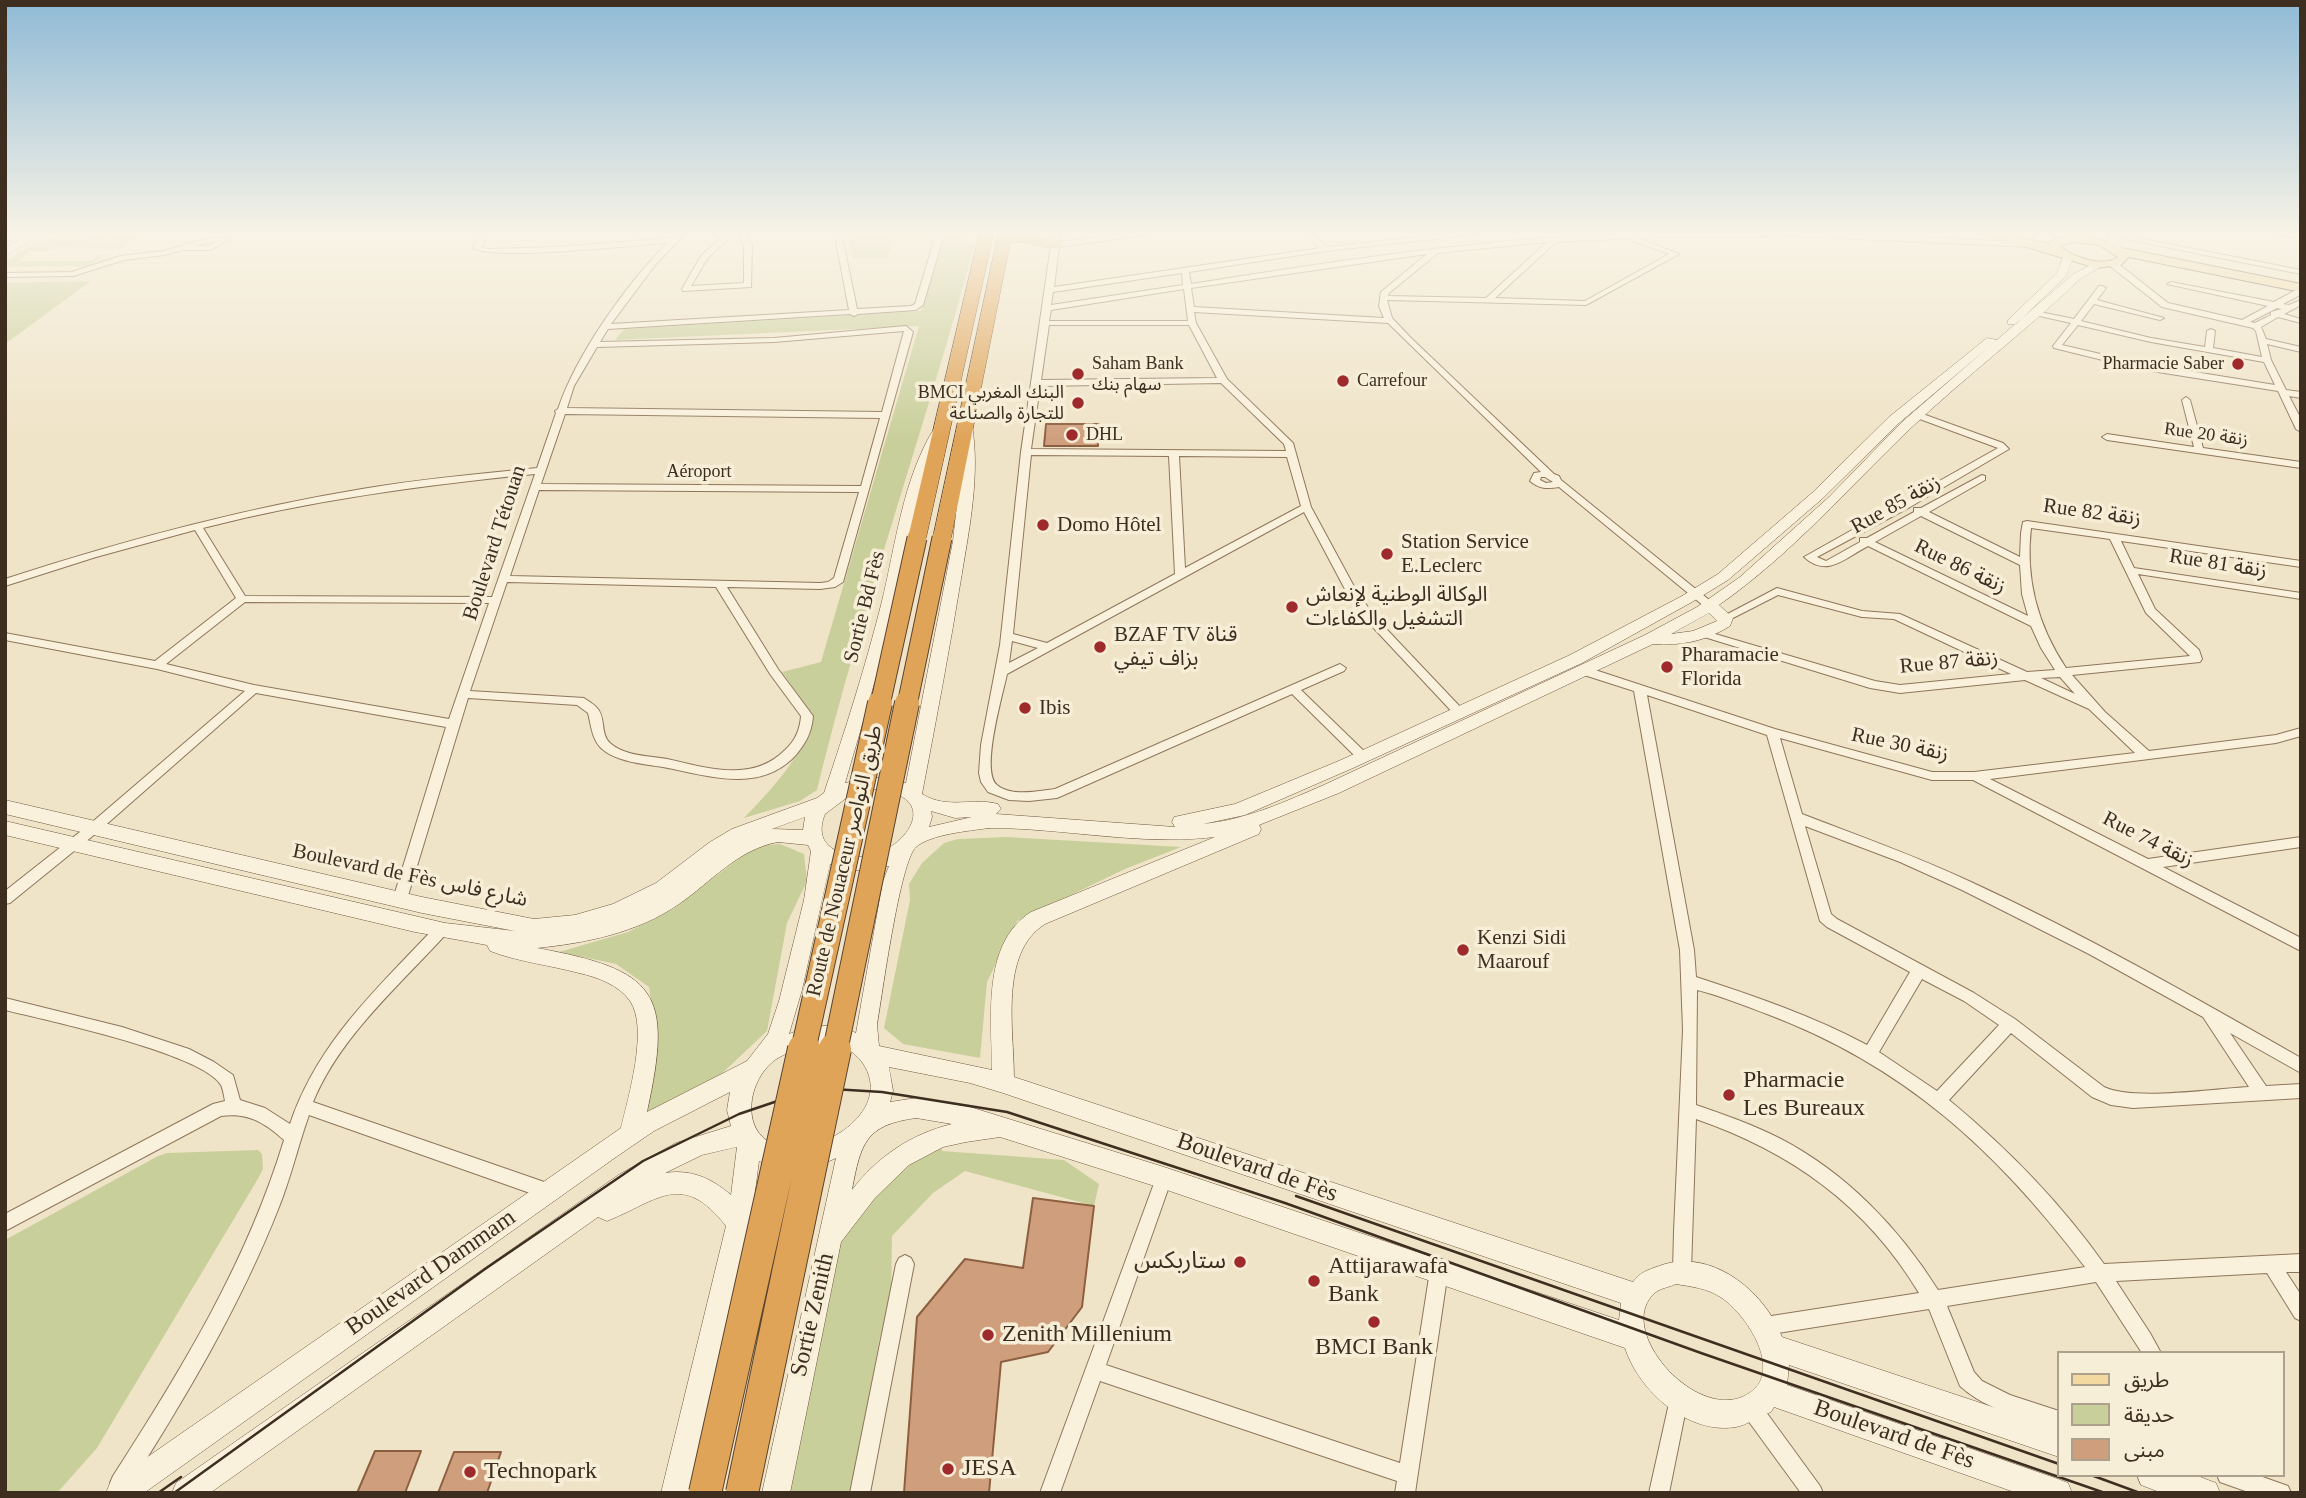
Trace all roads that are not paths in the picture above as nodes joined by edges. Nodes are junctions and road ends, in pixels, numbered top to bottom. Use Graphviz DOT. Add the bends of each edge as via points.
graph roads {
  1 [pos="626,301"];
  2 [pos="851,301"];
  3 [pos="920,301"];
  4 [pos="971,301"];
  5 [pos="994,301"];
  6 [pos="1048,301"];
  7 [pos="1094,301"];
  8 [pos="1188,301"];
  9 [pos="1383,301"];
  10 [pos="1485,301"];
  11 [pos="1488,301"];
  12 [pos="1592,301"];
  13 [pos="2034,301"];
  14 [pos="2051,301"];
  15 [pos="2092,301"];
  16 [pos="2160,301"];
  17 [pos="2254,301"];
  18 [pos="2284,301"];
  19 [pos="2295,301"];
  20 [pos="2165,305"];
  21 [pos="2274,305"];
  22 [pos="1047,308"];
  23 [pos="2290,308"];
  24 [pos="1189,309"];
  25 [pos="2264,311"];
  26 [pos="2038,313"];
  27 [pos="854,314"];
  28 [pos="2278,315"];
  29 [pos="2160,318"];
  30 [pos="1390,321"];
  31 [pos="2301,321"];
  32 [pos="2245,322"];
  33 [pos="1046,323"];
  34 [pos="1192,323"];
  35 [pos="2075,323"];
  36 [pos="2256,326"];
  37 [pos="607,327"];
  38 [pos="2211,331"];
  39 [pos="2151,340"];
  40 [pos="2263,341"];
  41 [pos="594,345"];
  42 [pos="2301,350"];
  43 [pos="2208,351"];
  44 [pos="2267,359"];
  45 [pos="1223,380"];
  46 [pos="1038,383"];
  47 [pos="2281,390"];
  48 [pos="2301,395"];
  49 [pos="2186,400"];
  50 [pos="559,411"];
  51 [pos="886,415"];
  52 [pos="1920,416"];
  53 [pos="2298,420"];
  54 [pos="966,425"];
  55 [pos="941,427"];
  56 [pos="2301,429"];
  57 [pos="2108,437"];
  58 [pos="2199,450"];
  59 [pos="1026,452"];
  60 [pos="1174,454"];
  61 [pos="1292,454"];
  62 [pos="2301,466"];
  63 [pos="540,471"];
  64 [pos="1982,478"];
  65 [pos="535,487"];
  66 [pos="864,489"];
  67 [pos="1907,505"];
  68 [pos="1306,507"];
  69 [pos="1922,512"];
  70 [pos="198,527"];
  71 [pos="1852,533"];
  72 [pos="2114,536"];
  73 [pos="929,538"];
  74 [pos="1868,542"];
  75 [pos="2025,563"];
  76 [pos="2301,564"];
  77 [pos="2129,570"];
  78 [pos="1180,575"];
  79 [pos="506,579"];
  80 [pos="5,583"];
  81 [pos="720,584"];
  82 [pos="1696,594"];
  83 [pos="2301,596"];
  84 [pos="242,599"];
  85 [pos="496,600"];
  86 [pos="1709,605"];
  87 [pos="1725,618"];
  88 [pos="2036,624"];
  89 [pos="1705,634"];
  90 [pos="5,636"];
  91 [pos="1006,636"];
  92 [pos="1651,639"];
  93 [pos="1048,647"];
  94 [pos="157,665"];
  95 [pos="1340,668"];
  96 [pos="1585,671"];
  97 [pos="1002,672"];
  98 [pos="2061,673"];
  99 [pos="2024,675"];
  100 [pos="1293,688"];
  101 [pos="254,689"];
  102 [pos="1640,690"];
  103 [pos="464,694"];
  104 [pos="2094,709"];
  105 [pos="1460,713"];
  106 [pos="453,724"];
  107 [pos="1772,732"];
  108 [pos="2301,732"];
  109 [pos="1363,757"];
  110 [pos="2146,757"];
  111 [pos="1974,776"];
  112 [pos="917,798"];
  113 [pos="828,800"];
  114 [pos="5,807"];
  115 [pos="1281,810"];
  116 [pos="1798,818"];
  117 [pos="95,827"];
  118 [pos="5,828"];
  119 [pos="2301,842"];
  120 [pos="75,843"];
  121 [pos="910,844"];
  122 [pos="818,845"];
  123 [pos="2149,864"];
  124 [pos="5,899"];
  125 [pos="400,899"];
  126 [pos="442,929"];
  127 [pos="478,936"];
  128 [pos="2301,945"];
  129 [pos="1920,968"];
  130 [pos="1689,981"];
  131 [pos="5,1004"];
  132 [pos="2207,1013"];
  133 [pos="2010,1024"];
  134 [pos="870,1052"];
  135 [pos="1870,1054"];
  136 [pos="761,1061"];
  137 [pos="2301,1066"];
  138 [pos="1003,1083"];
  139 [pos="2301,1091"];
  140 [pos="2262,1093"];
  141 [pos="1938,1101"];
  142 [pos="234,1106"];
  143 [pos="303,1106"];
  144 [pos="1688,1109"];
  145 [pos="872,1119"];
  146 [pos="1009,1129"];
  147 [pos="631,1134"];
  148 [pos="293,1137"];
  149 [pos="748,1138"];
  150 [pos="854,1139"];
  151 [pos="1164,1178"];
  152 [pos="547,1191"];
  153 [pos="5,1223"];
  154 [pos="739,1223"];
  155 [pos="551,1237"];
  156 [pos="830,1241"];
  157 [pos="2301,1263"];
  158 [pos="905,1264"];
  159 [pos="2271,1264"];
  160 [pos="1439,1271"];
  161 [pos="1682,1272"];
  162 [pos="2100,1272"];
  163 [pos="1637,1296"];
  164 [pos="1933,1299"];
  165 [pos="2301,1312"];
  166 [pos="1770,1336"];
  167 [pos="1633,1338"];
  168 [pos="2151,1351"];
  169 [pos="1094,1370"];
  170 [pos="1679,1399"];
  171 [pos="1760,1400"];
  172 [pos="2058,1420"];
  173 [pos="2058,1443"];
  174 [pos="2160,1477"];
  175 [pos="2233,1477"];
  176 [pos="1406,1484"];
  177 [pos="2202,1487"];
  178 [pos="113,1493"];
  179 [pos="120,1493"];
  180 [pos="186,1493"];
  181 [pos="675,1493"];
  182 [pos="705,1493"];
  183 [pos="742,1493"];
  184 [pos="776,1493"];
  185 [pos="860,1493"];
  186 [pos="1049,1493"];
  187 [pos="1659,1493"];
  188 [pos="1813,1493"];
  189 [pos="2058,1493"];
  190 [pos="2281,1493"];
  1 -- 37 [label="street, Boulevard Tétouan"];
  2 -- 27 [label="street"];
  3 -- 27 [label="street" via="918,306"];
  4 -- 55 [label="highway, Route de Nouaceur طريق النواصر"];
  5 -- 54 [label="highway, Route de Nouaceur طريق النواصر"];
  6 -- 22 [label="street"];
  7 -- 22 [label="street"];
  8 -- 24 [label="street"];
  9 -- 30 [label="street"];
  10 -- 11 [label="street"];
  11 -- 12 [label="street"];
  13 -- 82 [label="main road" via="1894,420 1817,496 1723,577"];
  14 -- 26 [label="main road"];
  15 -- 29 [label="street"];
  15 -- 35 [label="street"];
  16 -- 20 [label="street"];
  17 -- 21 [label="street"];
  18 -- 21 [label="street"];
  19 -- 23 [label="street"];
  20 -- 29 [label="street"];
  20 -- 32 [label="street"];
  21 -- 23 [label="street"];
  21 -- 25 [label="street"];
  22 -- 33 [label="street"];
  23 -- 28 [label="street"];
  24 -- 30 [label="street"];
  24 -- 34 [label="street"];
  25 -- 28 [label="street"];
  25 -- 32 [label="street"];
  26 -- 35 [label="street"];
  26 -- 52 [label="main road"];
  27 -- 37 [label="street"];
  28 -- 31 [label="street"];
  28 -- 36 [label="street"];
  29 -- 39 [label="street"];
  30 -- 82 [label="street" via="1554,478"];
  32 -- 36 [label="street"];
  33 -- 34 [label="street"];
  33 -- 46 [label="street"];
  34 -- 45 [label="street"];
  35 -- 39 [label="street"];
  35 -- 47 [label="street" via="2059,347"];
  36 -- 40 [label="street"];
  37 -- 41 [label="street, Boulevard Tétouan"];
  38 -- 43 [label="street"];
  39 -- 43 [label="street"];
  40 -- 42 [label="street"];
  40 -- 44 [label="street"];
  41 -- 50 [label="street, Boulevard Tétouan"];
  41 -- 51 [label="street" via="774,340 906,328 909,331"];
  43 -- 44 [label="street"];
  44 -- 47 [label="street"];
  45 -- 46 [label="street"];
  45 -- 61 [label="street" via="1285,437"];
  46 -- 59 [label="street"];
  47 -- 48 [label="street"];
  47 -- 53 [label="street"];
  49 -- 58 [label="street"];
  50 -- 51 [label="street"];
  50 -- 63 [label="street, Boulevard Tétouan"];
  51 -- 66 [label="street"];
  52 -- 67 [label="street" via="2004,449"];
  52 -- 86 [label="main road" via="1745,580"];
  53 -- 56 [label="street"];
  54 -- 73 [label="highway, Route de Nouaceur طريق النواصر"];
  54 -- 112 [label="main road" via="970,453 959,543"];
  55 -- 73 [label="highway, Route de Nouaceur طريق النواصر"];
  55 -- 113 [label="main road, Sortie Bd Fès" via="912,496 873,664"];
  57 -- 58 [label="street, Rue 20 زنقة"];
  58 -- 62 [label="street, Rue 20 زنقة"];
  59 -- 60 [label="street"];
  59 -- 91 [label="street"];
  60 -- 61 [label="street"];
  60 -- 78 [label="street"];
  61 -- 68 [label="street"];
  63 -- 65 [label="street, Boulevard Tétouan"];
  63 -- 70 [label="street" via="358,492"];
  64 -- 69 [label="street, Rue 85 زنقة"];
  65 -- 66 [label="street, Aéroport"];
  65 -- 79 [label="street, Boulevard Tétouan"];
  66 -- 81 [label="street" via="839,580 834,584"];
  67 -- 69 [label="street"];
  67 -- 71 [label="street"];
  68 -- 78 [label="street"];
  68 -- 105 [label="street" via="1371,619"];
  69 -- 74 [label="street, Rue 85 زنقة"];
  69 -- 75 [label="street"];
  70 -- 80 [label="street"];
  70 -- 84 [label="street"];
  71 -- 74 [label="street, Rue 86 زنقة"];
  71 -- 74 [label="street, Rue 85 زنقة" via="1809,556 1828,564"];
  72 -- 75 [label="street, Rue 82 زنقة" via="2026,524"];
  72 -- 76 [label="street, Rue 82 زنقة"];
  72 -- 77 [label="street"];
  73 -- 182 [label="highway, Route de Nouaceur طريق النواصر, bridge"];
  73 -- 183 [label="highway, Route de Nouaceur طريق النواصر, bridge"];
  74 -- 88 [label="street, Rue 86 زنقة"];
  75 -- 88 [label="street, Rue 82 زنقة" via="2027,597"];
  77 -- 83 [label="street, Rue 81 زنقة"];
  77 -- 98 [label="street, Rue 87 زنقة" via="2150,611 2197,658"];
  78 -- 93 [label="street"];
  79 -- 81 [label="street"];
  79 -- 85 [label="street, Boulevard Tétouan"];
  81 -- 103 [label="street" via="807,716 796,747 763,773 728,775 611,749 601,740 594,711 580,701"];
  82 -- 86 [label="street"];
  82 -- 105 [label="main road" via="1576,659"];
  84 -- 85 [label="street"];
  84 -- 94 [label="street"];
  85 -- 103 [label="street, Boulevard Tétouan"];
  86 -- 87 [label="main road"];
  86 -- 92 [label="main road"];
  87 -- 89 [label="main road"];
  87 -- 99 [label="street" via="1773,592 1788,593 1862,614 1896,615"];
  88 -- 98 [label="street, Rue 82 زنقة"];
  89 -- 92 [label="main road"];
  89 -- 99 [label="street, Rue 87 زنقة" via="1888,688"];
  90 -- 94 [label="street"];
  91 -- 93 [label="street"];
  91 -- 97 [label="street"];
  92 -- 96 [label="main road"];
  93 -- 97 [label="street"];
  94 -- 101 [label="street"];
  95 -- 100 [label="street"];
  96 -- 102 [label="street, Rue 30 زنقة"];
  96 -- 115 [label="main road"];
  97 -- 100 [label="street" via="985,773 995,790 1016,795 1057,793"];
  98 -- 99 [label="street, Rue 87 زنقة"];
  98 -- 104 [label="street, Rue 82 زنقة"];
  99 -- 104 [label="street"];
  100 -- 109 [label="street"];
  101 -- 106 [label="street"];
  101 -- 117 [label="street"];
  102 -- 107 [label="street, Rue 30 زنقة"];
  102 -- 130 [label="street"];
  103 -- 106 [label="street, Boulevard Tétouan"];
  104 -- 110 [label="street, Rue 82 زنقة"];
  105 -- 109 [label="main road"];
  106 -- 125 [label="street, Boulevard Tétouan"];
  107 -- 111 [label="street, Rue 30 زنقة" via="1910,772"];
  107 -- 116 [label="street"];
  108 -- 110 [label="street, Rue 30 زنقة"];
  109 -- 112 [label="main road" via="1239,810 1188,821 1128,821 1024,810 955,811"];
  110 -- 111 [label="street, Rue 30 زنقة"];
  111 -- 123 [label="street, Rue 74 زنقة"];
  112 -- 113 [label="main road" via="902,788 874,783"];
  112 -- 121 [label="main road" via="924,820"];
  113 -- 122 [label="main road" via="815,818 812,833"];
  113 -- 125 [label="main road, Boulevard de Fès شارع فاس" via="739,834 641,900 598,918 534,927"];
  114 -- 117 [label="main road, Boulevard de Fès شارع فاس"];
  115 -- 121 [label="main road" via="1187,833 1126,833 999,820 952,825"];
  115 -- 138 [label="main road" via="1259,826 1038,918 1021,930 1011,948 1004,981"];
  116 -- 129 [label="street" via="1825,917"];
  116 -- 132 [label="street" via="1965,885"];
  117 -- 120 [label="street"];
  117 -- 125 [label="main road, Boulevard de Fès شارع فاس"];
  118 -- 120 [label="main road, Boulevard de Fès شارع فاس"];
  119 -- 123 [label="street"];
  120 -- 124 [label="street"];
  120 -- 126 [label="main road, Boulevard de Fès شارع فاس"];
  121 -- 122 [label="main road" via="880,861 853,864 829,856"];
  121 -- 134 [label="main road" via="893,881 866,1025"];
  122 -- 127 [label="main road, Boulevard de Fès شارع فاس" via="777,835 755,840 657,908 604,929 558,938"];
  122 -- 136 [label="main road" via="819,880 787,1009"];
  123 -- 128 [label="street, Rue 74 زنقة"];
  126 -- 127 [label="main road, Boulevard de Fès شارع فاس"];
  126 -- 143 [label="street" via="333,1053"];
  127 -- 147 [label="main road" via="521,953 615,976 639,996 646,1011 647,1035"];
  129 -- 133 [label="street"];
  129 -- 135 [label="street"];
  130 -- 135 [label="street" via="1783,1013"];
  130 -- 144 [label="street"];
  131 -- 142 [label="street" via="123,1035 201,1063 227,1080"];
  132 -- 137 [label="street"];
  132 -- 140 [label="street"];
  133 -- 140 [label="street" via="2111,1098 2133,1101"];
  133 -- 141 [label="street"];
  134 -- 136 [label="main road" via="855,1040 822,1033 795,1039"];
  134 -- 138 [label="main road, Boulevard de Fès"];
  134 -- 145 [label="main road" via="883,1085"];
  135 -- 141 [label="street"];
  136 -- 147 [label="main road, Boulevard Dammam"];
  136 -- 149 [label="main road" via="745,1081 739,1106"];
  138 -- 163 [label="main road, Boulevard de Fès"];
  139 -- 140 [label="street"];
  141 -- 162 [label="street" via="2026,1184"];
  142 -- 148 [label="street" via="264,1115"];
  142 -- 153 [label="street" via="205,1115"];
  143 -- 148 [label="street"];
  143 -- 152 [label="street"];
  144 -- 161 [label="street"];
  144 -- 164 [label="street" via="1792,1153 1835,1184 1868,1213"];
  145 -- 146 [label="main road, Boulevard de Fès" via="916,1108"];
  145 -- 150 [label="main road"];
  146 -- 151 [label="main road, Boulevard de Fès"];
  146 -- 156 [label="main road" via="941,1136 907,1154 861,1193"];
  147 -- 152 [label="main road, Boulevard Dammam"];
  148 -- 178 [label="street" via="271,1207 230,1298 173,1402"];
  149 -- 150 [label="main road" via="766,1152 786,1159 833,1152"];
  149 -- 154 [label="main road"];
  149 -- 155 [label="main road, Boulevard Dammam" via="711,1140 668,1159"];
  150 -- 156 [label="main road, Sortie Zenith"];
  151 -- 160 [label="main road, Boulevard de Fès"];
  151 -- 169 [label="street"];
  152 -- 179 [label="main road, Boulevard Dammam"];
  154 -- 155 [label="main road" via="714,1193 693,1184 667,1183 633,1194"];
  154 -- 181 [label="main road"];
  155 -- 180 [label="main road, Boulevard Dammam"];
  156 -- 184 [label="main road, Sortie Zenith"];
  157 -- 159 [label="street"];
  158 -- 185 [label="street"];
  159 -- 162 [label="street"];
  159 -- 165 [label="street"];
  160 -- 167 [label="main road, Boulevard de Fès"];
  160 -- 176 [label="street"];
  161 -- 163 [label="main road" via="1655,1278"];
  161 -- 166 [label="main road" via="1707,1276 1732,1289 1748,1303"];
  162 -- 164 [label="street"];
  162 -- 168 [label="street"];
  163 -- 167 [label="main road" via="1631,1317"];
  164 -- 166 [label="street"];
  164 -- 172 [label="street" via="1975,1388"];
  166 -- 171 [label="main road" via="1776,1368"];
  166 -- 173 [label="main road, Boulevard de Fès"];
  167 -- 170 [label="main road" via="1651,1374"];
  169 -- 176 [label="street"];
  169 -- 186 [label="street"];
  170 -- 171 [label="main road" via="1720,1414 1740,1412"];
  170 -- 187 [label="street"];
  171 -- 188 [label="street"];
  171 -- 189 [label="main road, Boulevard de Fès"];
  174 -- 177 [label="main road"];
  175 -- 190 [label="street"];
}
